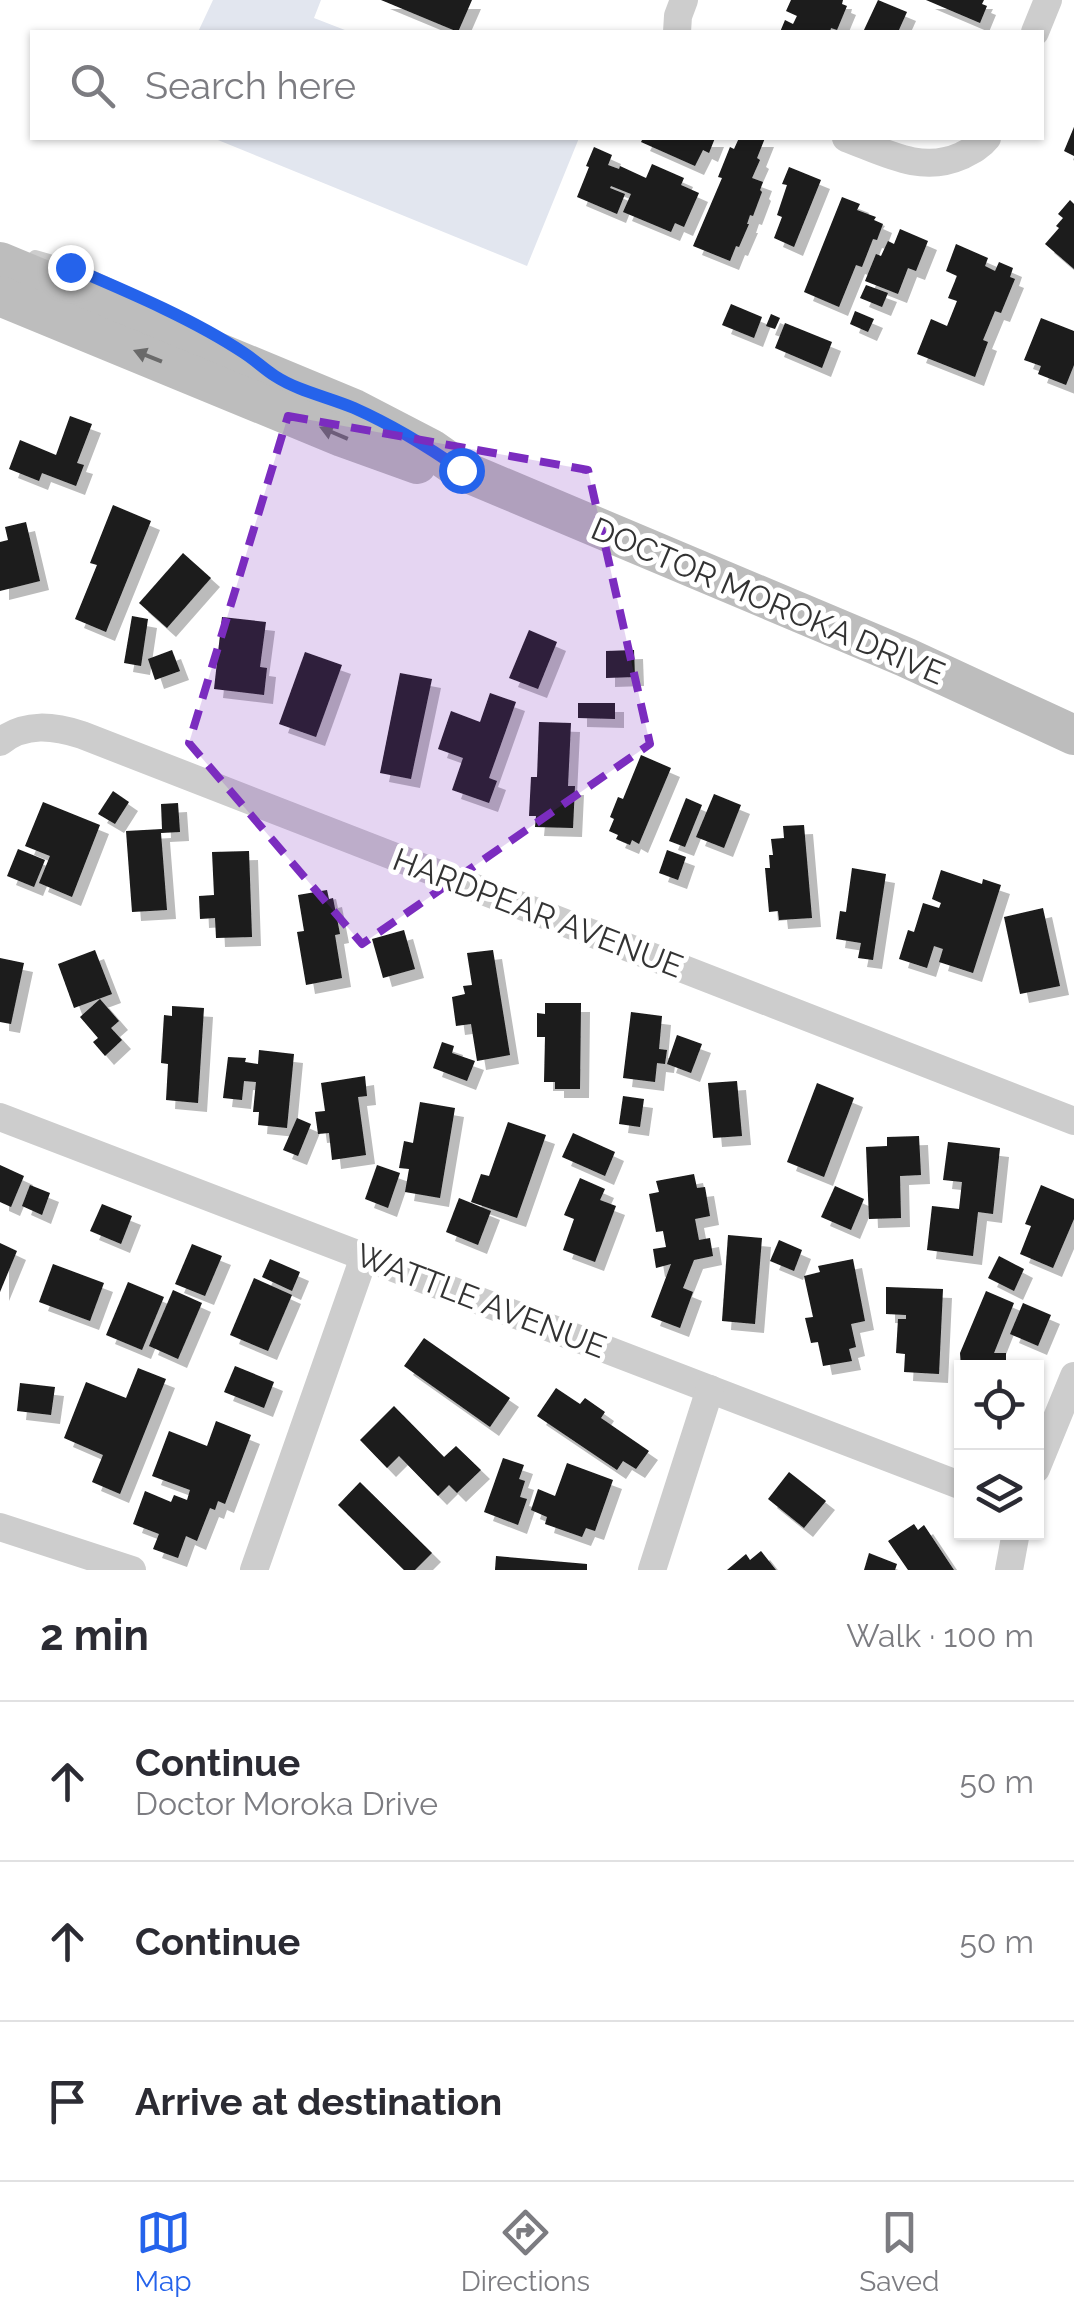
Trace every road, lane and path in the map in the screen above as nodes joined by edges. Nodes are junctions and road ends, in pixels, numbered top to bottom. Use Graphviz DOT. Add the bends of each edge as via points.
graph roads {
  1 [pos="684,0"];
  2 [pos="1048,0"];
  3 [pos="677,30"];
  4 [pos="1035,30"];
  5 [pos="851,140"];
  6 [pos="984,140"];
  7 [pos="0,250"];
  8 [pos="0,262"];
  9 [pos="0,296"];
  10 [pos="172,314"];
  11 [pos="200,329"];
  12 [pos="276,377"];
  13 [pos="461,470"];
  14 [pos="1074,735"];
  15 [pos="0,740"];
  16 [pos="0,1117"];
  17 [pos="1074,1121"];
  18 [pos="364,1257"];
  19 [pos="1074,1376"];
  20 [pos="710,1389"];
  21 [pos="1044,1450"];
  22 [pos="954,1483"];
  23 [pos="0,1527"];
  24 [pos="1015,1540"];
  25 [pos="132,1570"];
  26 [pos="254,1570"];
  27 [pos="652,1570"];
  28 [pos="1010,1570"];
  1 -- 3 [label="street"];
  2 -- 4 [label="street"];
  5 -- 6 [label="street" via="931,164 972,151"];
  7 -- 10 [label="lane" via="70,267"];
  8 -- 12 [label="main road, DOCTOR MOROKA DRIVE"];
  13 -- 9 [label="main road, DOCTOR MOROKA DRIVE, one-way" via="423,467 342,437"];
  11 -- 12 [label="lane"];
  12 -- 13 [label="main road, DOCTOR MOROKA DRIVE" via="396,429"];
  13 -- 14 [label="main road, DOCTOR MOROKA DRIVE"];
  15 -- 17 [label="street, HARDPEAR AVENUE" via="48,727 82,736"];
  16 -- 18 [label="street, WATTLE AVENUE"];
  18 -- 20 [label="street, WATTLE AVENUE"];
  18 -- 26 [label="street"];
  19 -- 21 [label="street"];
  20 -- 22 [label="street, WATTLE AVENUE"];
  20 -- 27 [label="street"];
  23 -- 25 [label="street"];
  24 -- 28 [label="street"];
}
